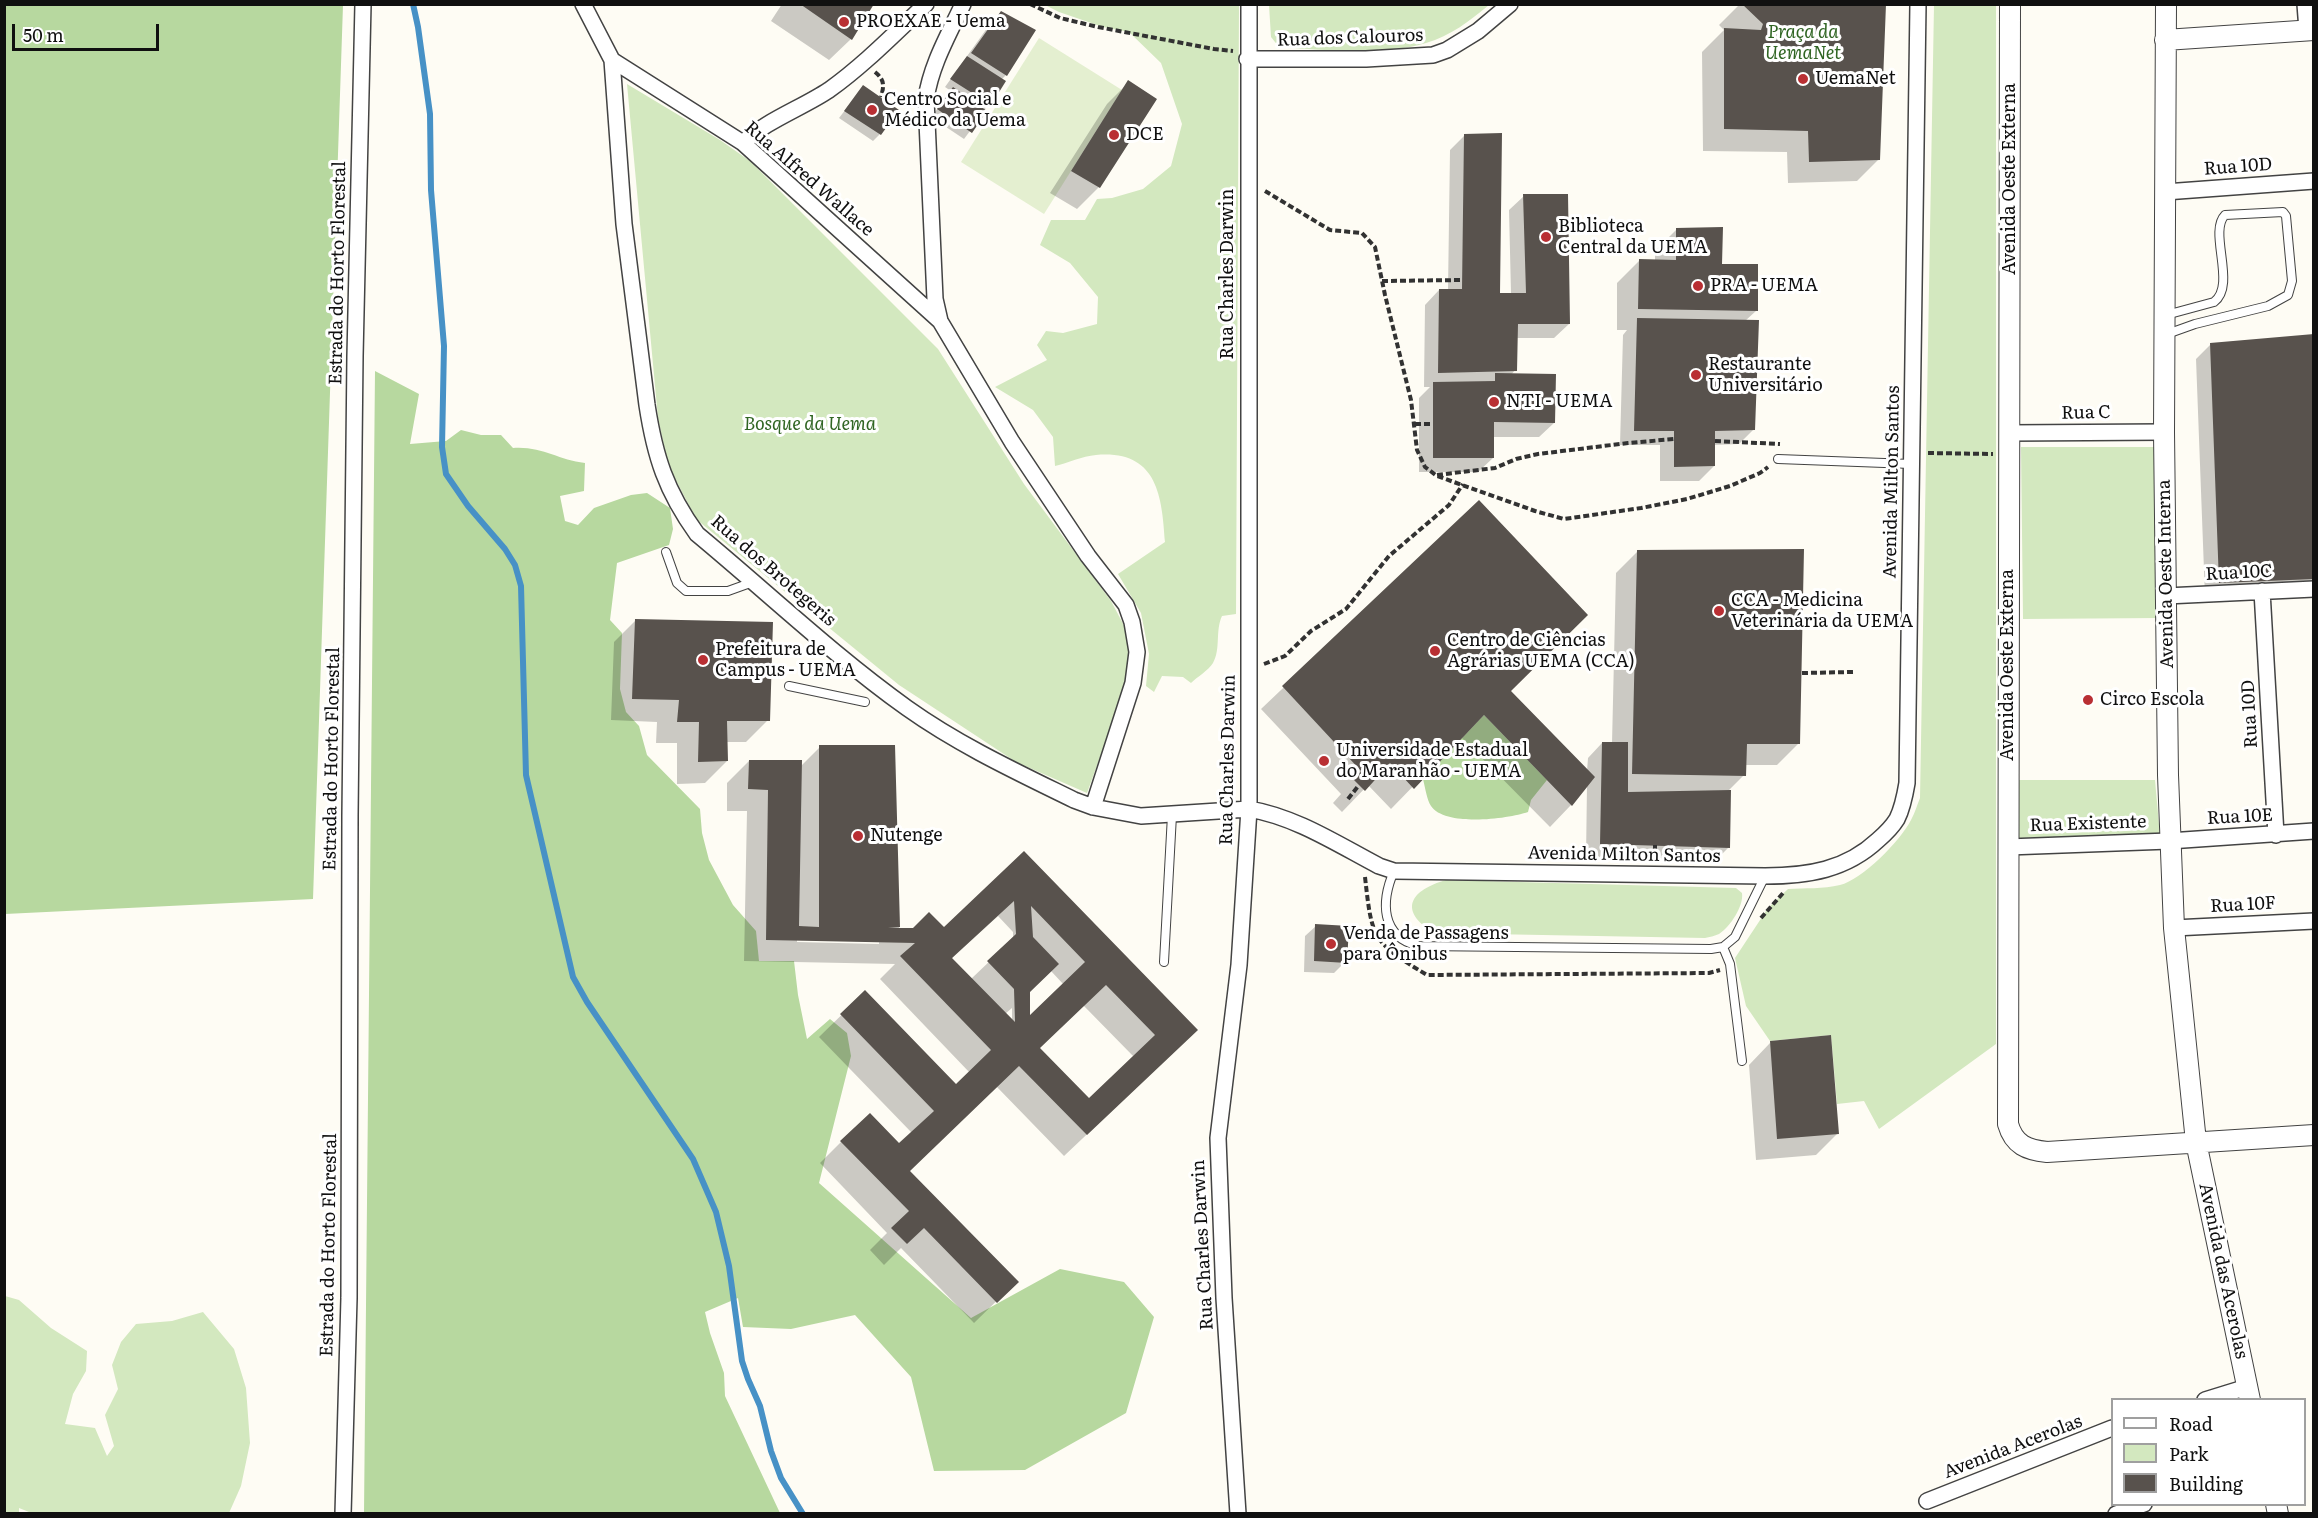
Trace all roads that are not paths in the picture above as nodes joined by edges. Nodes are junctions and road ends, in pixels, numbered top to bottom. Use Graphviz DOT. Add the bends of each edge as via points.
graph roads {
  1 [pos="363,4"];
  2 [pos="583,4"];
  3 [pos="926,4"];
  4 [pos="963,4"];
  5 [pos="1249,4"];
  6 [pos="1510,4"];
  7 [pos="1918,4"];
  8 [pos="2010,4"];
  9 [pos="2166,4"];
  10 [pos="2305,4"];
  11 [pos="2310,30"];
  12 [pos="2165,40"];
  13 [pos="1242,55"];
  14 [pos="612,60"];
  15 [pos="743,143"];
  16 [pos="2313,181"];
  17 [pos="2165,192"];
  18 [pos="2214,302"];
  19 [pos="2220,318"];
  20 [pos="940,321"];
  21 [pos="2165,325"];
  22 [pos="2164,432"];
  23 [pos="2008,433"];
  24 [pos="1911,458"];
  25 [pos="1778,459"];
  26 [pos="666,552"];
  27 [pos="754,582"];
  28 [pos="2313,589"];
  29 [pos="2262,591"];
  30 [pos="2166,596"];
  31 [pos="789,686"];
  32 [pos="865,702"];
  33 [pos="1094,807"];
  34 [pos="1249,809"];
  35 [pos="1172,815"];
  36 [pos="2313,831"];
  37 [pos="2276,835"];
  38 [pos="2169,841"];
  39 [pos="2007,847"];
  40 [pos="1394,871"];
  41 [pos="1765,876"];
  42 [pos="2313,921"];
  43 [pos="2174,928"];
  44 [pos="1723,947"];
  45 [pos="1164,962"];
  46 [pos="1742,1061"];
  47 [pos="2313,1135"];
  48 [pos="2196,1142"];
  49 [pos="2249,1393"];
  50 [pos="2218,1398"];
  51 [pos="2111,1428"];
  52 [pos="1927,1501"];
  53 [pos="2138,1506"];
  54 [pos="343,1514"];
  55 [pos="1238,1514"];
  56 [pos="2116,1514"];
  1 -- 54 [label="street, Estrada do Horto Florestal" via="350,791 349,1298"];
  2 -- 14 [label="street, Rua dos Brotegeris"];
  3 -- 15 [label="street" via="855,71"];
  4 -- 20 [label="street" via="940,50 926,99 934,285"];
  5 -- 13 [label="street, Rua Charles Darwin"];
  6 -- 13 [label="street, Rua dos Calouros" via="1478,31 1433,55 1365,59"];
  7 -- 24 [label="street, Avenida Milton Santos"];
  8 -- 23 [label="street, Avenida Oeste Externa"];
  9 -- 12 [label="street, Avenida Oeste Interna"];
  10 -- 11 [label="street"];
  11 -- 12 [label="street"];
  12 -- 17 [label="street, Avenida Oeste Interna"];
  13 -- 34 [label="street, Rua Charles Darwin"];
  14 -- 15 [label="street, Rua Alfred Wallace"];
  14 -- 27 [label="street, Rua dos Brotegeris" via="624,224 656,453 672,494 697,534"];
  15 -- 20 [label="street, Rua Alfred Wallace"];
  16 -- 17 [label="street, Rua 10D"];
  17 -- 21 [label="street, Avenida Oeste Interna"];
  18 -- 19 [label="lane"];
  18 -- 19 [label="lane" via="2222,292 2221,219 2225,215 2283,212 2292,281 2288,295 2268,306"];
  18 -- 21 [label="lane"];
  19 -- 21 [label="lane"];
  20 -- 33 [label="street" via="1012,442 1088,556 1126,605 1132,622 1137,652 1133,683"];
  21 -- 22 [label="street, Avenida Oeste Interna"];
  22 -- 23 [label="street, Rua C"];
  22 -- 30 [label="street, Avenida Oeste Interna"];
  23 -- 39 [label="street, Avenida Oeste Externa"];
  24 -- 25 [label="lane"];
  24 -- 41 [label="street, Avenida Milton Santos" via="1904,801 1891,828 1857,856 1825,871"];
  26 -- 27 [label="lane" via="677,583 686,591 728,591"];
  27 -- 33 [label="street, Rua dos Brotegeris" via="934,726 1005,766"];
  28 -- 29 [label="street, Rua 10C"];
  29 -- 30 [label="street, Rua 10C"];
  29 -- 37 [label="street, Rua 10D"];
  30 -- 38 [label="street, Avenida Oeste Interna"];
  31 -- 32 [label="lane"];
  33 -- 35 [label="street, Rua dos Brotegeris" via="1141,816"];
  34 -- 35 [label="street, Rua dos Brotegeris"];
  34 -- 40 [label="street, Avenida Milton Santos" via="1285,818"];
  34 -- 55 [label="street, Rua Charles Darwin" via="1239,965 1218,1138"];
  35 -- 45 [label="lane"];
  36 -- 37 [label="street, Rua 10E"];
  37 -- 38 [label="street, Rua 10E"];
  38 -- 39 [label="street, Rua Existente"];
  38 -- 43 [label="street, Avenida Oeste Interna"];
  39 -- 48 [label="street, Avenida Oeste Externa" via="2007,1101 2008,1124 2014,1139 2030,1149 2047,1152"];
  40 -- 41 [label="street, Avenida Milton Santos"];
  40 -- 44 [label="lane" via="1385,896 1386,914 1400,938 1419,946"];
  41 -- 44 [label="lane" via="1735,937"];
  42 -- 43 [label="street, Rua 10F"];
  43 -- 48 [label="street, Avenida Oeste Interna"];
  44 -- 46 [label="lane" via="1730,964"];
  47 -- 48 [label="street"];
  48 -- 49 [label="street, Avenida das Acerolas"];
  49 -- 50 [label="street"];
  51 -- 52 [label="street, Avenida Acerolas"];
  53 -- 56 [label="street"];
}
